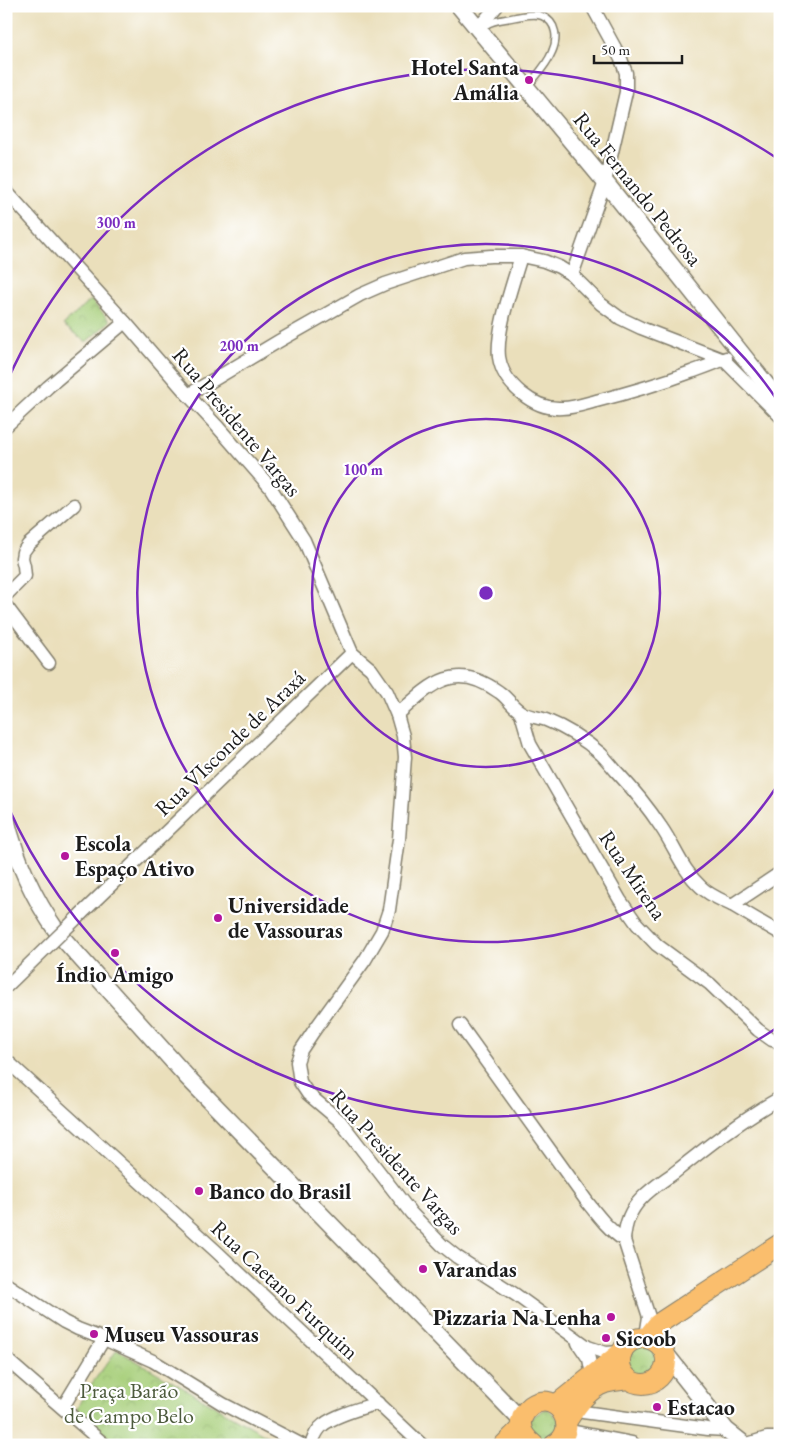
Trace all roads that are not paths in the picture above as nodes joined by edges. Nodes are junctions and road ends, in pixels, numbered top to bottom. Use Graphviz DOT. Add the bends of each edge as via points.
graph roads {
  1 [pos="459,6"];
  2 [pos="497,6"];
  3 [pos="592,6"];
  4 [pos="479,29"];
  5 [pos="527,87"];
  6 [pos="605,182"];
  7 [pos="6,191"];
  8 [pos="521,256"];
  9 [pos="572,275"];
  10 [pos="125,322"];
  11 [pos="739,350"];
  12 [pos="724,360"];
  13 [pos="188,396"];
  14 [pos="780,402"];
  15 [pos="780,416"];
  16 [pos="6,426"];
  17 [pos="74,505"];
  18 [pos="6,595"];
  19 [pos="6,606"];
  20 [pos="352,653"];
  21 [pos="50,663"];
  22 [pos="521,713"];
  23 [pos="397,715"];
  24 [pos="6,819"];
  25 [pos="780,873"];
  26 [pos="732,906"];
  27 [pos="780,932"];
  28 [pos="6,987"];
  29 [pos="460,1025"];
  30 [pos="780,1042"];
  31 [pos="8,1062"];
  32 [pos="780,1098"];
  33 [pos="624,1240"];
  34 [pos="780,1244"];
  35 [pos="6,1284"];
  36 [pos="650,1329"];
  37 [pos="574,1337"];
  38 [pos="104,1339"];
  39 [pos="622,1352"];
  40 [pos="664,1352"];
  41 [pos="6,1359"];
  42 [pos="592,1375"];
  43 [pos="628,1378"];
  44 [pos="378,1403"];
  45 [pos="63,1408"];
  46 [pos="563,1423"];
  47 [pos="521,1424"];
  48 [pos="730,1435"];
  49 [pos="780,1440"];
  50 [pos="100,1443"];
  51 [pos="302,1445"];
  52 [pos="311,1445"];
  53 [pos="422,1445"];
  54 [pos="504,1445"];
  55 [pos="534,1445"];
  56 [pos="632,1445"];
  57 [pos="745,1445"];
  58 [pos="751,1445"];
  1 -- 4 [label="street, Rua Fernando Pedrosa"];
  2 -- 4 [label="street"];
  3 -- 6 [label="street" via="622,59 626,73 626,92"];
  4 -- 5 [label="street, Rua Fernando Pedrosa"];
  4 -- 5 [label="lane" via="497,20 530,15 540,15 554,27 553,50"];
  5 -- 6 [label="street, Rua Fernando Pedrosa"];
  6 -- 9 [label="street"];
  6 -- 11 [label="street, Rua Fernando Pedrosa"];
  7 -- 10 [label="street, Rua Presidente Vargas"];
  8 -- 9 [label="street" via="544,261"];
  8 -- 12 [label="street" via="502,324 499,358 507,377 518,391 533,401 546,407 582,405"];
  8 -- 13 [label="street" via="464,258 385,284 279,340"];
  9 -- 12 [label="street" via="620,318"];
  10 -- 13 [label="street, Rua Presidente Vargas"];
  10 -- 16 [label="street"];
  11 -- 12 [label="street"];
  11 -- 14 [label="street, Rua Fernando Pedrosa"];
  12 -- 15 [label="street"];
  13 -- 20 [label="street, Rua Presidente Vargas" via="270,487 291,519 304,540"];
  17 -- 18 [label="street" via="28,546 22,556 25,576"];
  19 -- 21 [label="street"];
  20 -- 23 [label="street, Rua Presidente Vargas" via="371,670 387,692"];
  20 -- 28 [label="street, Rua VIsconde de Araxá, bridge"];
  22 -- 23 [label="street" via="501,693 481,681 463,676 430,686"];
  22 -- 26 [label="street" via="546,720 574,734 601,754 662,828 691,876 701,887"];
  22 -- 30 [label="street, Rua Mirena" via="530,744 637,924 657,945 710,984 758,1030"];
  23 -- 37 [label="street, Rua Presidente Vargas" via="405,757 389,910 382,931 365,960 301,1050 297,1062 300,1082 308,1094 340,1122 412,1213 442,1245"];
  24 -- 47 [label="street" via="28,882 58,933 187,1077"];
  25 -- 26 [label="street"];
  26 -- 27 [label="street"];
  29 -- 33 [label="street" via="588,1203 606,1226"];
  31 -- 44 [label="street, Rua Caetano Furquim"];
  32 -- 33 [label="street" via="709,1145 640,1199 625,1227"];
  33 -- 36 [label="street"];
  34 -- 36 [label="main road"];
  35 -- 38 [label="street" via="78,1330"];
  36 -- 39 [label="main road" via="632,1340"];
  36 -- 40 [label="main road"];
  37 -- 39 [label="street, Rua Presidente Vargas" via="606,1354"];
  37 -- 42 [label="street, Rua Presidente Vargas" via="589,1359"];
  38 -- 45 [label="street"];
  38 -- 51 [label="street" via="153,1361 223,1404"];
  39 -- 42 [label="main road"];
  39 -- 43 [label="main road" via="621,1366"];
  40 -- 43 [label="main road" via="664,1371 655,1381 641,1384"];
  40 -- 48 [label="street"];
  41 -- 45 [label="street"];
  42 -- 46 [label="main road"];
  43 -- 46 [label="main road" via="595,1388"];
  44 -- 52 [label="street" via="323,1424"];
  44 -- 53 [label="street, Rua Caetano Furquim"];
  45 -- 50 [label="street"];
  46 -- 47 [label="main road" via="549,1402 542,1401 528,1408"];
  46 -- 48 [label="street" via="583,1412"];
  46 -- 56 [label="street"];
  47 -- 54 [label="main road"];
  47 -- 55 [label="main road" via="524,1435"];
  48 -- 57 [label="street"];
  49 -- 58 [label="street"];
}
